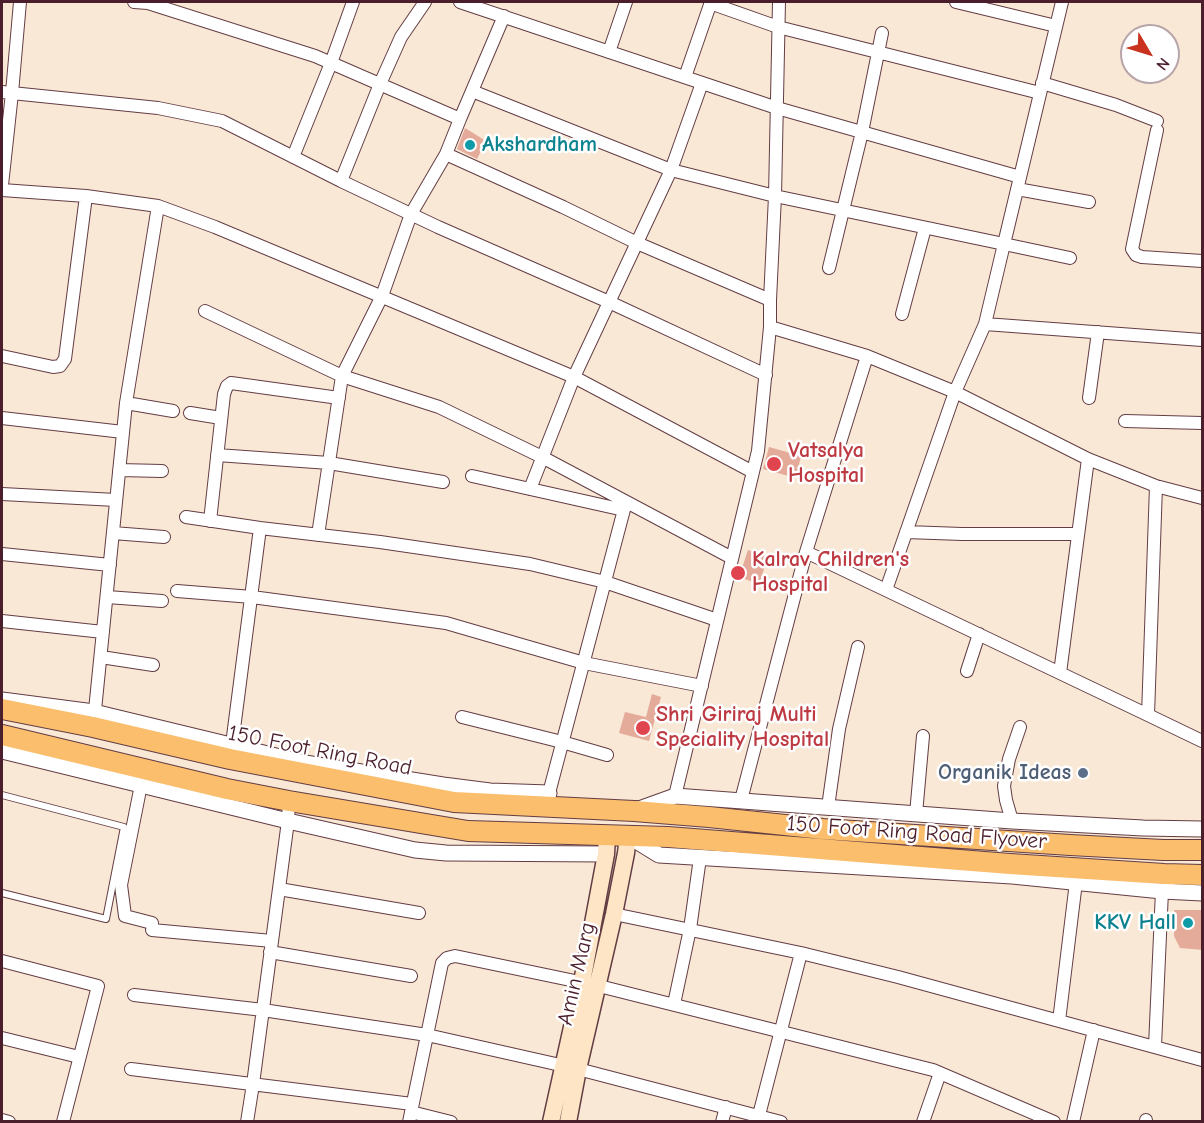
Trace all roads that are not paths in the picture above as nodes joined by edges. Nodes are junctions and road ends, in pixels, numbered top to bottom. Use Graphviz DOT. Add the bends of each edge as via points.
graph roads {
  1 [pos="20,2"];
  2 [pos="134,2"];
  3 [pos="352,2"];
  4 [pos="425,2"];
  5 [pos="460,2"];
  6 [pos="626,2"];
  7 [pos="711,2"];
  8 [pos="779,2"];
  9 [pos="956,2"];
  10 [pos="1062,2"];
  11 [pos="992,6"];
  12 [pos="504,16"];
  13 [pos="1056,26"];
  14 [pos="778,27"];
  15 [pos="882,33"];
  16 [pos="878,51"];
  17 [pos="609,52"];
  18 [pos="331,63"];
  19 [pos="685,77"];
  20 [pos="702,83"];
  21 [pos="380,84"];
  22 [pos="1041,88"];
  23 [pos="472,90"];
  24 [pos="7,92"];
  25 [pos="777,108"];
  26 [pos="460,119"];
  27 [pos="861,132"];
  28 [pos="446,154"];
  29 [pos="293,157"];
  30 [pos="671,170"];
  31 [pos="342,181"];
  32 [pos="1019,183"];
  33 [pos="2,185"];
  34 [pos="2,190"];
  35 [pos="86,196"];
  36 [pos="775,196"];
  37 [pos="1089,202"];
  38 [pos="158,206"];
  39 [pos="842,211"];
  40 [pos="411,214"];
  41 [pos="925,228"];
  42 [pos="637,243"];
  43 [pos="1004,244"];
  44 [pos="1070,258"];
  45 [pos="1203,261"];
  46 [pos="829,268"];
  47 [pos="382,296"];
  48 [pos="770,300"];
  49 [pos="609,302"];
  50 [pos="205,311"];
  51 [pos="902,314"];
  52 [pos="986,324"];
  53 [pos="770,327"];
  54 [pos="1098,332"];
  55 [pos="1203,340"];
  56 [pos="2,356"];
  57 [pos="867,356"];
  58 [pos="766,375"];
  59 [pos="342,376"];
  60 [pos="574,377"];
  61 [pos="955,392"];
  62 [pos="339,398"];
  63 [pos="1089,398"];
  64 [pos="126,403"];
  65 [pos="173,411"];
  66 [pos="190,413"];
  67 [pos="2,418"];
  68 [pos="221,418"];
  69 [pos="1125,421"];
  70 [pos="1203,423"];
  71 [pos="123,432"];
  72 [pos="217,455"];
  73 [pos="542,457"];
  74 [pos="1088,459"];
  75 [pos="329,463"];
  76 [pos="119,470"];
  77 [pos="162,471"];
  78 [pos="753,472"];
  79 [pos="472,476"];
  80 [pos="443,482"];
  81 [pos="1156,486"];
  82 [pos="530,489"];
  83 [pos="2,494"];
  84 [pos="1203,498"];
  85 [pos="116,500"];
  86 [pos="625,506"];
  87 [pos="186,517"];
  88 [pos="210,521"];
  89 [pos="260,528"];
  90 [pos="906,532"];
  91 [pos="113,533"];
  92 [pos="1078,534"];
  93 [pos="318,535"];
  94 [pos="164,537"];
  95 [pos="806,552"];
  96 [pos="2,554"];
  97 [pos="732,558"];
  98 [pos="110,564"];
  99 [pos="605,582"];
  100 [pos="886,590"];
  101 [pos="177,591"];
  102 [pos="107,597"];
  103 [pos="252,597"];
  104 [pos="162,601"];
  105 [pos="717,620"];
  106 [pos="2,621"];
  107 [pos="103,632"];
  108 [pos="979,634"];
  109 [pos="858,647"];
  110 [pos="101,657"];
  111 [pos="584,663"];
  112 [pos="153,665"];
  113 [pos="967,671"];
  114 [pos="1060,673"];
  115 [pos="702,686"];
  116 [pos="2,700"];
  117 [pos="2,709"];
  118 [pos="1148,715"];
  119 [pos="462,717"];
  120 [pos="94,719"];
  121 [pos="1020,727"];
  122 [pos="2,735"];
  123 [pos="923,736"];
  124 [pos="1203,741"];
  125 [pos="562,742"];
  126 [pos="2,751"];
  127 [pos="231,752"];
  128 [pos="607,755"];
  129 [pos="141,785"];
  130 [pos="2,795"];
  131 [pos="675,796"];
  132 [pos="547,800"];
  133 [pos="741,800"];
  134 [pos="289,801"];
  135 [pos="828,807"];
  136 [pos="634,811"];
  137 [pos="916,814"];
  138 [pos="288,821"];
  139 [pos="1012,821"];
  140 [pos="1203,829"];
  141 [pos="628,836"];
  142 [pos="606,845"];
  143 [pos="701,849"];
  144 [pos="1203,849"];
  145 [pos="1203,875"];
  146 [pos="1076,882"];
  147 [pos="279,889"];
  148 [pos="1162,891"];
  149 [pos="2,893"];
  150 [pos="1203,893"];
  151 [pos="419,913"];
  152 [pos="614,914"];
  153 [pos="690,929"];
  154 [pos="271,946"];
  155 [pos="801,953"];
  156 [pos="2,960"];
  157 [pos="411,976"];
  158 [pos="591,984"];
  159 [pos="134,995"];
  160 [pos="674,1004"];
  161 [pos="262,1010"];
  162 [pos="1059,1021"];
  163 [pos="1094,1030"];
  164 [pos="780,1032"];
  165 [pos="427,1035"];
  166 [pos="2,1038"];
  167 [pos="1155,1046"];
  168 [pos="79,1057"];
  169 [pos="1203,1060"];
  170 [pos="571,1068"];
  171 [pos="131,1069"];
  172 [pos="940,1072"];
  173 [pos="254,1084"];
  174 [pos="726,1107"];
  175 [pos="411,1113"];
  176 [pos="759,1115"];
  177 [pos="2,1120"];
  178 [pos="9,1122"];
  179 [pos="63,1122"];
  180 [pos="247,1122"];
  181 [pos="451,1122"];
  182 [pos="551,1122"];
  183 [pos="568,1122"];
  184 [pos="722,1122"];
  185 [pos="782,1122"];
  186 [pos="923,1122"];
  187 [pos="1054,1122"];
  188 [pos="1073,1122"];
  1 -- 24 [label="street"];
  2 -- 18 [label="street" via="159,6"];
  3 -- 18 [label="street"];
  4 -- 21 [label="street" via="401,37"];
  5 -- 12 [label="street"];
  6 -- 17 [label="street"];
  7 -- 14 [label="street"];
  7 -- 19 [label="street"];
  8 -- 14 [label="street"];
  9 -- 11 [label="street"];
  10 -- 13 [label="street"];
  11 -- 13 [label="street"];
  12 -- 17 [label="street"];
  12 -- 23 [label="street"];
  13 -- 22 [label="street"];
  14 -- 16 [label="street"];
  14 -- 25 [label="street"];
  15 -- 16 [label="street"];
  16 -- 22 [label="street"];
  16 -- 27 [label="street"];
  17 -- 19 [label="street"];
  18 -- 21 [label="street"];
  18 -- 29 [label="street"];
  19 -- 20 [label="street"];
  20 -- 25 [label="street"];
  20 -- 30 [label="street"];
  21 -- 26 [label="street"];
  21 -- 31 [label="street"];
  22 -- 32 [label="street"];
  22 -- 45 [label="street" via="1116,105 1157,126 1132,249 1142,257"];
  23 -- 26 [label="street"];
  23 -- 30 [label="street"];
  24 -- 29 [label="street" via="158,108 222,121"];
  24 -- 33 [label="street"];
  25 -- 27 [label="street"];
  25 -- 36 [label="street"];
  26 -- 28 [label="street"];
  27 -- 32 [label="street"];
  27 -- 39 [label="street"];
  28 -- 40 [label="street"];
  28 -- 42 [label="street"];
  29 -- 31 [label="street"];
  30 -- 36 [label="street"];
  30 -- 42 [label="street"];
  31 -- 40 [label="street"];
  32 -- 37 [label="street"];
  32 -- 43 [label="street"];
  34 -- 35 [label="street"];
  35 -- 38 [label="street"];
  35 -- 56 [label="street" via="65,359 60,366 53,367"];
  36 -- 39 [label="street"];
  36 -- 48 [label="street"];
  38 -- 47 [label="street"];
  38 -- 64 [label="street"];
  39 -- 41 [label="street"];
  39 -- 46 [label="street"];
  40 -- 47 [label="street"];
  40 -- 49 [label="street"];
  41 -- 43 [label="street"];
  41 -- 51 [label="street"];
  42 -- 48 [label="street"];
  42 -- 49 [label="street"];
  43 -- 44 [label="street"];
  43 -- 52 [label="street"];
  47 -- 59 [label="street"];
  47 -- 60 [label="street"];
  48 -- 53 [label="street"];
  49 -- 58 [label="street"];
  49 -- 60 [label="street"];
  50 -- 59 [label="street"];
  52 -- 54 [label="street"];
  52 -- 61 [label="street"];
  53 -- 57 [label="street"];
  53 -- 58 [label="street"];
  54 -- 55 [label="street"];
  54 -- 63 [label="street"];
  57 -- 61 [label="street"];
  57 -- 95 [label="street"];
  58 -- 78 [label="street"];
  59 -- 62 [label="street"];
  59 -- 73 [label="street" via="439,407"];
  60 -- 73 [label="street"];
  60 -- 78 [label="street"];
  61 -- 74 [label="street"];
  61 -- 90 [label="street"];
  62 -- 68 [label="street" via="231,383 226,386"];
  62 -- 75 [label="street"];
  64 -- 65 [label="street"];
  64 -- 71 [label="street"];
  66 -- 68 [label="street"];
  67 -- 71 [label="street"];
  68 -- 72 [label="street"];
  69 -- 70 [label="street"];
  71 -- 76 [label="street"];
  72 -- 75 [label="street"];
  72 -- 88 [label="street"];
  73 -- 82 [label="street"];
  73 -- 86 [label="street"];
  74 -- 81 [label="street"];
  74 -- 92 [label="street"];
  75 -- 80 [label="street"];
  75 -- 93 [label="street"];
  76 -- 77 [label="street"];
  76 -- 85 [label="street"];
  78 -- 97 [label="street"];
  79 -- 82 [label="street"];
  81 -- 84 [label="street"];
  81 -- 118 [label="street"];
  82 -- 86 [label="street"];
  83 -- 85 [label="street"];
  85 -- 91 [label="street"];
  86 -- 97 [label="street"];
  86 -- 99 [label="street"];
  87 -- 88 [label="street"];
  88 -- 89 [label="street"];
  89 -- 93 [label="street"];
  89 -- 103 [label="street"];
  90 -- 92 [label="street"];
  90 -- 100 [label="street"];
  91 -- 94 [label="street"];
  91 -- 98 [label="street"];
  92 -- 114 [label="street"];
  93 -- 99 [label="street" via="530,564"];
  95 -- 100 [label="street"];
  95 -- 133 [label="street"];
  96 -- 98 [label="street"];
  97 -- 105 [label="street"];
  98 -- 102 [label="street"];
  99 -- 105 [label="street"];
  99 -- 111 [label="street"];
  100 -- 108 [label="street"];
  101 -- 103 [label="street"];
  102 -- 104 [label="street"];
  102 -- 107 [label="street"];
  103 -- 111 [label="street" via="446,623"];
  103 -- 127 [label="street"];
  105 -- 115 [label="street"];
  106 -- 107 [label="street"];
  107 -- 110 [label="street"];
  108 -- 113 [label="street"];
  108 -- 114 [label="street"];
  109 -- 135 [label="street" via="839,729"];
  110 -- 112 [label="street"];
  110 -- 120 [label="street"];
  111 -- 115 [label="street"];
  111 -- 125 [label="street"];
  114 -- 118 [label="street"];
  115 -- 131 [label="street"];
  116 -- 120 [label="street"];
  117 -- 120 [label="highway, 150 Foot Ring Road"];
  118 -- 124 [label="street"];
  119 -- 125 [label="street"];
  120 -- 127 [label="highway, 150 Foot Ring Road"];
  121 -- 139 [label="street" via="1004,786"];
  122 -- 134 [label="highway"];
  123 -- 137 [label="street"];
  125 -- 128 [label="street"];
  125 -- 132 [label="street"];
  126 -- 129 [label="street"];
  127 -- 132 [label="highway, 150 Foot Ring Road" via="454,802"];
  129 -- 138 [label="street"];
  129 -- 154 [label="street" via="122,885 125,916 152,926"];
  130 -- 149 [label="lane" via="124,827 106,919"];
  131 -- 133 [label="street"];
  131 -- 136 [label="street"];
  132 -- 136 [label="highway, 150 Foot Ring Road"];
  133 -- 135 [label="street"];
  134 -- 138 [label="street"];
  134 -- 142 [label="highway" via="468,831"];
  135 -- 137 [label="street"];
  136 -- 144 [label="highway, 150 Foot Ring Road Flyover" via="1070,846"];
  137 -- 139 [label="street"];
  138 -- 142 [label="street" via="415,850 446,853"];
  138 -- 147 [label="street"];
  139 -- 140 [label="street"];
  141 -- 142 [label="highway"];
  141 -- 143 [label="highway, 150 Foot Ring Road Flyover"];
  141 -- 152 [label="main road, Amin Marg"];
  142 -- 158 [label="main road, Amin Marg"];
  143 -- 145 [label="highway, 150 Foot Ring Road Flyover"];
  143 -- 146 [label="street"];
  143 -- 153 [label="street"];
  146 -- 148 [label="street"];
  146 -- 162 [label="street"];
  147 -- 151 [label="street"];
  147 -- 154 [label="street"];
  148 -- 150 [label="street"];
  148 -- 167 [label="street"];
  152 -- 153 [label="street"];
  152 -- 158 [label="main road, Amin Marg"];
  153 -- 155 [label="street"];
  153 -- 160 [label="street"];
  154 -- 157 [label="street"];
  154 -- 161 [label="street"];
  155 -- 162 [label="street"];
  155 -- 164 [label="street"];
  156 -- 168 [label="street" via="98,986"];
  158 -- 160 [label="street"];
  158 -- 165 [label="street" via="455,956 447,958 442,963"];
  158 -- 170 [label="main road, Amin Marg"];
  159 -- 161 [label="street"];
  160 -- 164 [label="street"];
  161 -- 165 [label="street"];
  161 -- 173 [label="street"];
  162 -- 163 [label="street"];
  163 -- 167 [label="street"];
  163 -- 188 [label="street"];
  164 -- 172 [label="street"];
  164 -- 176 [label="street"];
  165 -- 170 [label="street"];
  165 -- 175 [label="street"];
  166 -- 168 [label="street"];
  167 -- 169 [label="street"];
  168 -- 179 [label="street"];
  170 -- 174 [label="street"];
  170 -- 182 [label="main road, Amin Marg"];
  170 -- 183 [label="main road, Amin Marg"];
  171 -- 173 [label="street"];
  172 -- 186 [label="street"];
  172 -- 187 [label="street"];
  173 -- 175 [label="street"];
  173 -- 180 [label="street"];
  174 -- 176 [label="street"];
  174 -- 184 [label="street"];
  175 -- 181 [label="street"];
  176 -- 185 [label="street"];
  177 -- 178 [label="street"];
}
